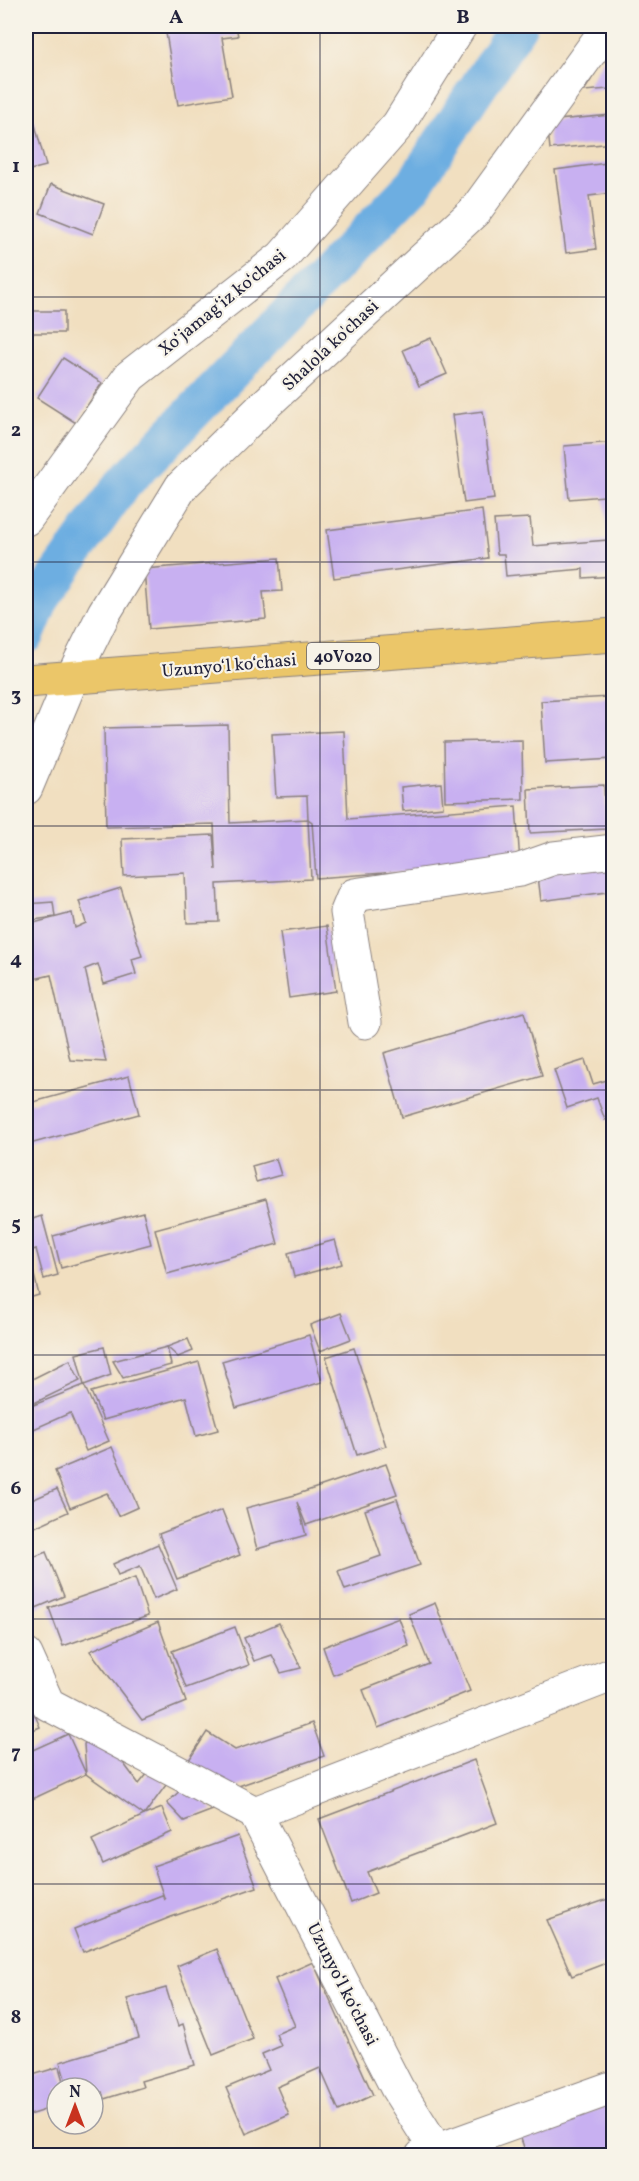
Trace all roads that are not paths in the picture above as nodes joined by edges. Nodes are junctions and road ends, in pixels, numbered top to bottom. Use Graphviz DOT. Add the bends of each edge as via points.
graph roads {
  1 [pos="460,26"];
  2 [pos="609,26"];
  3 [pos="26,519"];
  4 [pos="614,635"];
  5 [pos="72,678"];
  6 [pos="26,681"];
  7 [pos="26,788"];
  8 [pos="614,851"];
  9 [pos="365,1023"];
  10 [pos="26,1655"];
  11 [pos="614,1674"];
  12 [pos="255,1813"];
  13 [pos="614,2087"];
  14 [pos="433,2154"];
  1 -- 3 [label="street, Xoʻjamagʻiz koʻchasi" via="398,125 282,257 130,375"];
  2 -- 5 [label="street, Shalola ko'chasi" via="475,211 181,487 104,613"];
  4 -- 5 [label="main road, Uzunyoʻl koʻchasi / 40V020"];
  5 -- 6 [label="main road, 40V020"];
  5 -- 7 [label="street"];
  8 -- 9 [label="street" via="554,858 520,870 354,895 347,912"];
  10 -- 12 [label="street" via="48,1704"];
  11 -- 12 [label="street"];
  12 -- 14 [label="street, Uzunyoʻl koʻchasi"];
  13 -- 14 [label="street, Uzunyoʻl koʻchasi"];
}
